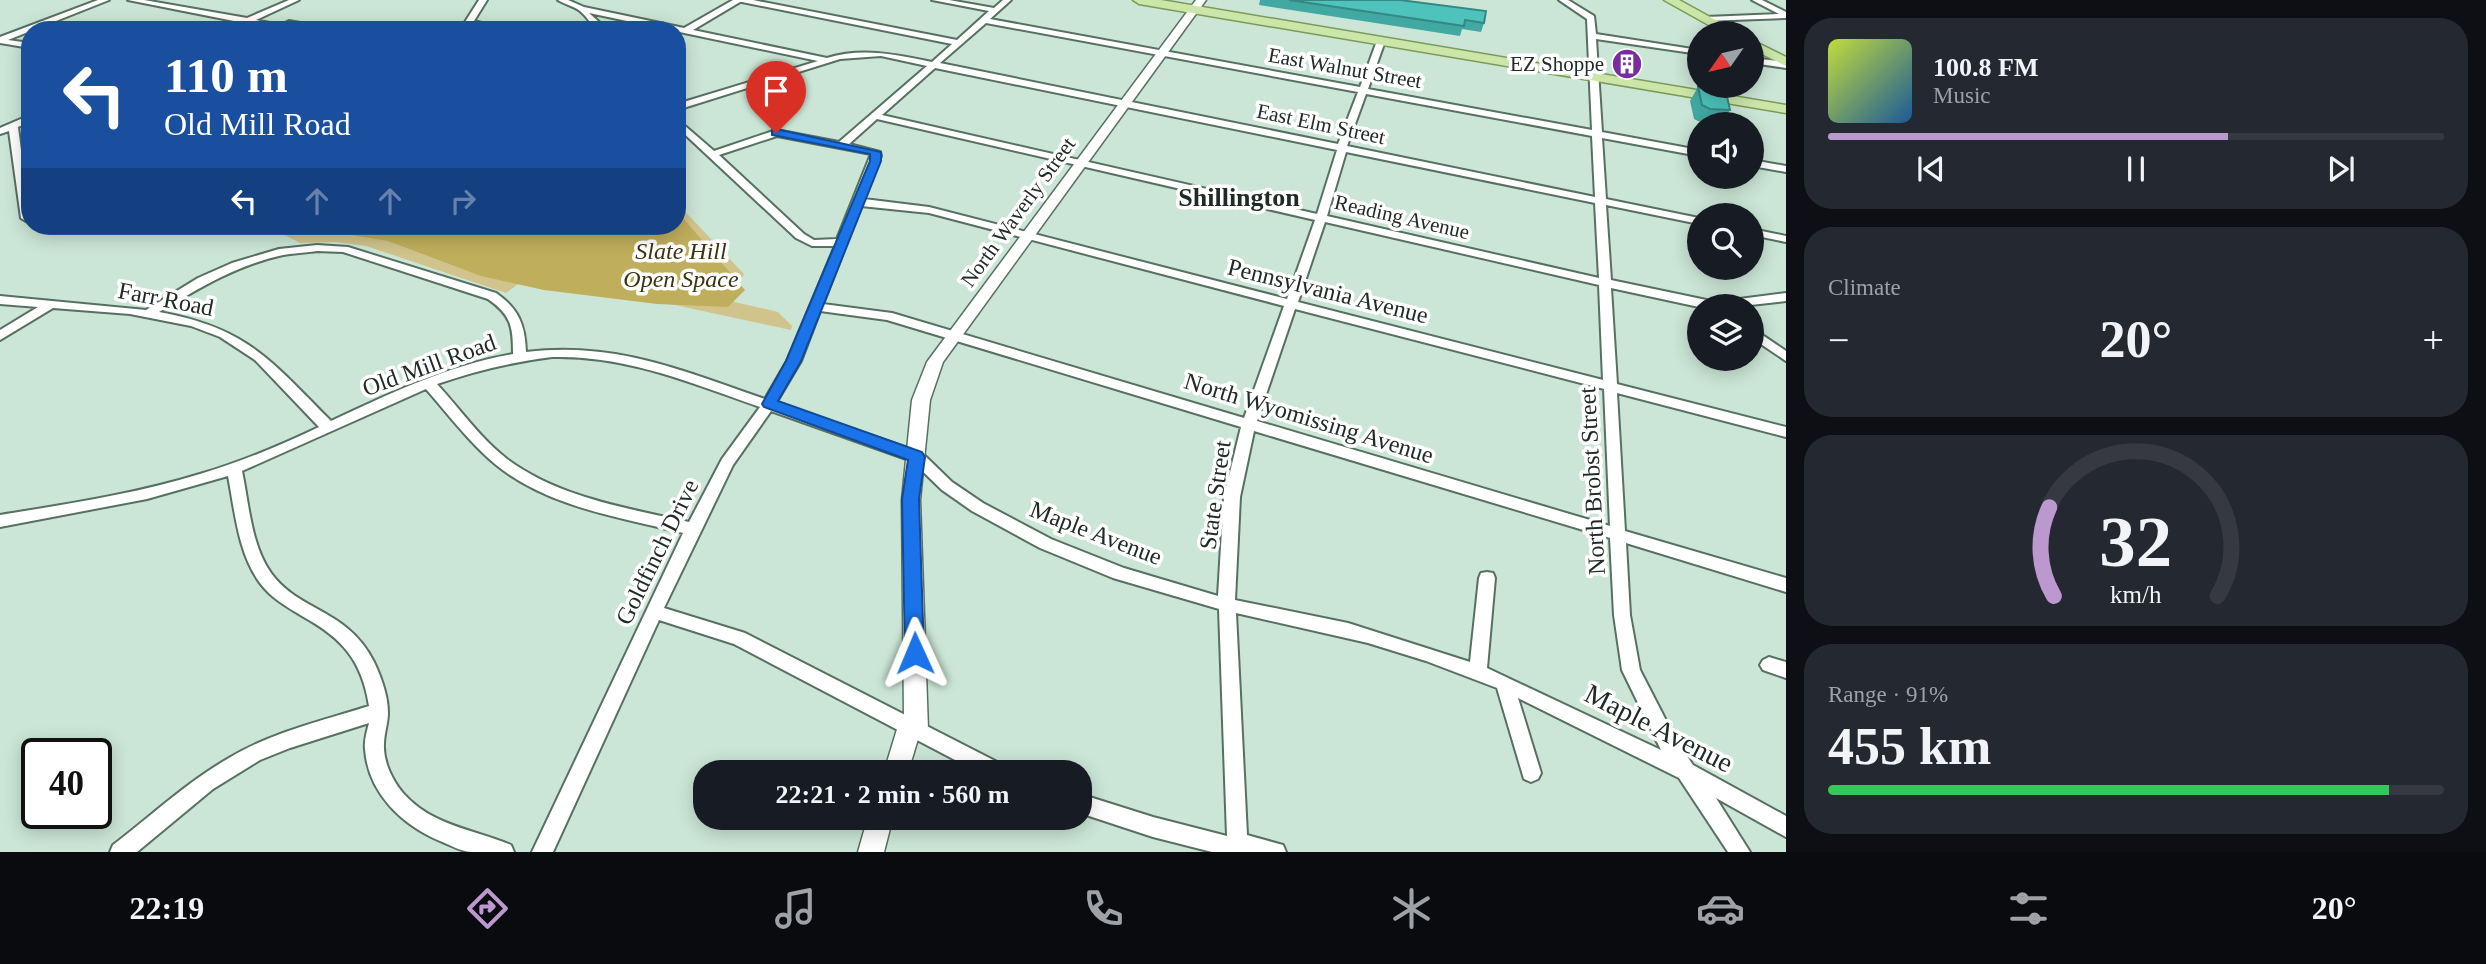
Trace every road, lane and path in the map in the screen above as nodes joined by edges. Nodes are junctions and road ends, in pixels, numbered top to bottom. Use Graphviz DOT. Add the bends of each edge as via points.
graph roads {
  1 [pos="106,0"];
  2 [pos="132,0"];
  3 [pos="164,0"];
  4 [pos="295,0"];
  5 [pos="483,0"];
  6 [pos="562,0"];
  7 [pos="740,0"];
  8 [pos="936,0"];
  9 [pos="1007,0"];
  10 [pos="1139,0"];
  11 [pos="1563,0"];
  12 [pos="1670,0"];
  13 [pos="1756,0"];
  14 [pos="1197,5"];
  15 [pos="582,9"];
  16 [pos="995,10"];
  17 [pos="1786,15"];
  18 [pos="257,17"];
  19 [pos="1706,19"];
  20 [pos="984,20"];
  21 [pos="50,21"];
  22 [pos="247,21"];
  23 [pos="279,21"];
  24 [pos="470,21"];
  25 [pos="591,21"];
  26 [pos="643,21"];
  27 [pos="1710,21"];
  28 [pos="688,30"];
  29 [pos="21,32"];
  30 [pos="1592,36"];
  31 [pos="0,40"];
  32 [pos="1381,41"];
  33 [pos="959,43"];
  34 [pos="21,44"];
  35 [pos="1687,50"];
  36 [pos="1764,51"];
  37 [pos="1161,53"];
  38 [pos="828,60"];
  39 [pos="1764,62"];
  40 [pos="1786,63"];
  41 [pos="934,64"];
  42 [pos="1594,77"];
  43 [pos="1363,91"];
  44 [pos="1123,103"];
  45 [pos="686,104"];
  46 [pos="1786,109"];
  47 [pos="875,116"];
  48 [pos="21,119"];
  49 [pos="0,120"];
  50 [pos="21,122"];
  51 [pos="13,125"];
  52 [pos="686,130"];
  53 [pos="0,131"];
  54 [pos="1598,135"];
  55 [pos="843,144"];
  56 [pos="1342,148"];
  57 [pos="1687,151"];
  58 [pos="713,154"];
  59 [pos="1081,163"];
  60 [pos="1764,165"];
  61 [pos="1786,169"];
  62 [pos="21,182"];
  63 [pos="1601,201"];
  64 [pos="858,202"];
  65 [pos="1321,218"];
  66 [pos="1687,219"];
  67 [pos="1764,234"];
  68 [pos="1028,236"];
  69 [pos="1786,239"];
  70 [pos="842,242"];
  71 [pos="1604,283"];
  72 [pos="1786,297"];
  73 [pos="0,300"];
  74 [pos="1687,300"];
  75 [pos="1764,300"];
  76 [pos="1291,303"];
  77 [pos="49,305"];
  78 [pos="816,307"];
  79 [pos="147,314"];
  80 [pos="953,335"];
  81 [pos="0,336"];
  82 [pos="1764,341"];
  83 [pos="520,357"];
  84 [pos="1786,357"];
  85 [pos="429,384"];
  86 [pos="1610,386"];
  87 [pos="769,404"];
  88 [pos="1249,424"];
  89 [pos="328,428"];
  90 [pos="1786,432"];
  91 [pos="917,457"];
  92 [pos="234,469"];
  93 [pos="0,521"];
  94 [pos="693,529"];
  95 [pos="1618,534"];
  96 [pos="1486,578"];
  97 [pos="1786,585"];
  98 [pos="1227,605"];
  99 [pos="654,612"];
  100 [pos="1478,672"];
  101 [pos="1504,683"];
  102 [pos="379,712"];
  103 [pos="913,728"];
  104 [pos="901,760"];
  105 [pos="971,760"];
  106 [pos="1685,771"];
  107 [pos="1531,773"];
  108 [pos="1092,808"];
  109 [pos="1786,827"];
  110 [pos="877,830"];
  111 [pos="1237,848"];
  112 [pos="120,852"];
  113 [pos="504,852"];
  114 [pos="542,852"];
  115 [pos="870,852"];
  116 [pos="1276,852"];
  117 [pos="1740,852"];
  1 -- 21 [label="street"];
  2 -- 22 [label="street"];
  3 -- 18 [label="street"];
  4 -- 18 [label="street"];
  5 -- 24 [label="street"];
  6 -- 15 [label="street"];
  7 -- 28 [label="street"];
  7 -- 33 [label="street"];
  8 -- 16 [label="street"];
  9 -- 16 [label="street"];
  10 -- 14 [label="main road"];
  11 -- 30 [label="street" via="1591,18"];
  12 -- 19 [label="main road"];
  13 -- 17 [label="street"];
  14 -- 32 [label="main road"];
  14 -- 37 [label="street, North Waverly Street"];
  15 -- 25 [label="street"];
  15 -- 26 [label="street"];
  16 -- 20 [label="street"];
  17 -- 19 [label="street"];
  18 -- 22 [label="street"];
  18 -- 23 [label="street"];
  19 -- 27 [label="main road"];
  20 -- 33 [label="street"];
  20 -- 37 [label="street, East Walnut Street"];
  28 -- 38 [label="street"];
  29 -- 31 [label="street"];
  30 -- 35 [label="street"];
  30 -- 42 [label="street, North Brobst Street"];
  31 -- 34 [label="street"];
  32 -- 42 [label="main road"];
  32 -- 43 [label="street, State Street"];
  33 -- 41 [label="street"];
  36 -- 40 [label="main road"];
  37 -- 43 [label="street, East Walnut Street"];
  37 -- 44 [label="street, North Waverly Street"];
  38 -- 41 [label="street, East Elm Street" via="881,54"];
  38 -- 45 [label="street"];
  39 -- 40 [label="street"];
  41 -- 44 [label="street, East Elm Street"];
  41 -- 47 [label="street"];
  42 -- 46 [label="main road"];
  42 -- 54 [label="street, North Brobst Street"];
  43 -- 54 [label="street, East Walnut Street"];
  43 -- 56 [label="street, State Street"];
  44 -- 56 [label="street, East Elm Street"];
  44 -- 59 [label="street, North Waverly Street"];
  47 -- 55 [label="street"];
  47 -- 59 [label="street, Reading Avenue"];
  48 -- 49 [label="street"];
  50 -- 51 [label="street"];
  51 -- 53 [label="street"];
  51 -- 62 [label="street"];
  52 -- 58 [label="street"];
  54 -- 57 [label="street, East Walnut Street"];
  54 -- 63 [label="street, North Brobst Street"];
  55 -- 58 [label="street" via="776,133"];
  55 -- 64 [label="street, Goldfinch Drive" via="875,152"];
  56 -- 63 [label="street, East Elm Street"];
  56 -- 65 [label="street, State Street"];
  58 -- 70 [label="street" via="807,241"];
  59 -- 65 [label="street, Reading Avenue"];
  59 -- 68 [label="street, North Waverly Street"];
  60 -- 61 [label="street"];
  63 -- 66 [label="street, East Elm Street"];
  63 -- 71 [label="street, North Brobst Street"];
  64 -- 68 [label="street, Pennsylvania Avenue" via="912,206"];
  64 -- 70 [label="street, Goldfinch Drive"];
  65 -- 71 [label="street, Reading Avenue"];
  65 -- 76 [label="street, State Street"];
  67 -- 69 [label="street"];
  68 -- 76 [label="street, Pennsylvania Avenue"];
  68 -- 80 [label="street, North Waverly Street"];
  70 -- 78 [label="street, Goldfinch Drive"];
  71 -- 74 [label="street, Reading Avenue"];
  71 -- 86 [label="street, North Brobst Street"];
  72 -- 75 [label="street, Reading Avenue"];
  73 -- 77 [label="street, Farr Road"];
  76 -- 86 [label="street, Pennsylvania Avenue"];
  76 -- 88 [label="street, State Street"];
  77 -- 79 [label="street, Farr Road"];
  77 -- 81 [label="street"];
  78 -- 80 [label="street, North Wyomissing Avenue" via="882,314"];
  78 -- 87 [label="street, Goldfinch Drive" via="794,361"];
  79 -- 83 [label="street" via="216,273 250,260 300,249 344,249 492,296 516,319"];
  79 -- 89 [label="street, Farr Road" via="198,325 244,345"];
  80 -- 88 [label="street, North Wyomissing Avenue"];
  80 -- 91 [label="street, North Waverly Street" via="924,386"];
  82 -- 84 [label="street"];
  83 -- 85 [label="street, Old Mill Road"];
  83 -- 87 [label="street, Old Mill Road" via="610,355"];
  85 -- 89 [label="street, Old Mill Road"];
  85 -- 94 [label="street" via="488,449 531,481 576,500"];
  86 -- 90 [label="street, Pennsylvania Avenue"];
  86 -- 95 [label="street, North Brobst Street"];
  87 -- 91 [label="street, Old Mill Road"];
  87 -- 94 [label="street, Goldfinch Drive" via="727,463"];
  88 -- 95 [label="street, North Wyomissing Avenue"];
  88 -- 98 [label="street, State Street" via="1232,497"];
  89 -- 92 [label="street, Old Mill Road"];
  91 -- 98 [label="street, Maple Avenue" via="959,494 1030,537 1121,573"];
  91 -- 103 [label="street, North Waverly Street" via="911,499"];
  92 -- 93 [label="street, Old Mill Road" via="141,497"];
  92 -- 102 [label="street" via="260,569 275,589 328,620 350,640 367,666"];
  94 -- 99 [label="street, Goldfinch Drive"];
  95 -- 97 [label="street, North Wyomissing Avenue"];
  95 -- 106 [label="street, North Brobst Street" via="1622,615 1631,670"];
  96 -- 100 [label="street"];
  98 -- 100 [label="street, Maple Avenue" via="1347,630"];
  98 -- 111 [label="street, State Street"];
  99 -- 103 [label="street" via="739,638"];
  99 -- 114 [label="street, Goldfinch Drive"];
  100 -- 101 [label="street, Maple Avenue"];
  101 -- 106 [label="street, Maple Avenue"];
  101 -- 107 [label="street"];
  102 -- 112 [label="street" via="275,745 238,762"];
  102 -- 113 [label="street" via="374,750 384,780 400,805 431,828"];
  103 -- 104 [label="street, North Waverly Street"];
  103 -- 105 [label="street"];
  106 -- 109 [label="street, Maple Avenue"];
  106 -- 117 [label="street, North Brobst Street"];
  108 -- 111 [label="street"];
  110 -- 115 [label="street"];
  111 -- 116 [label="street"];
}
